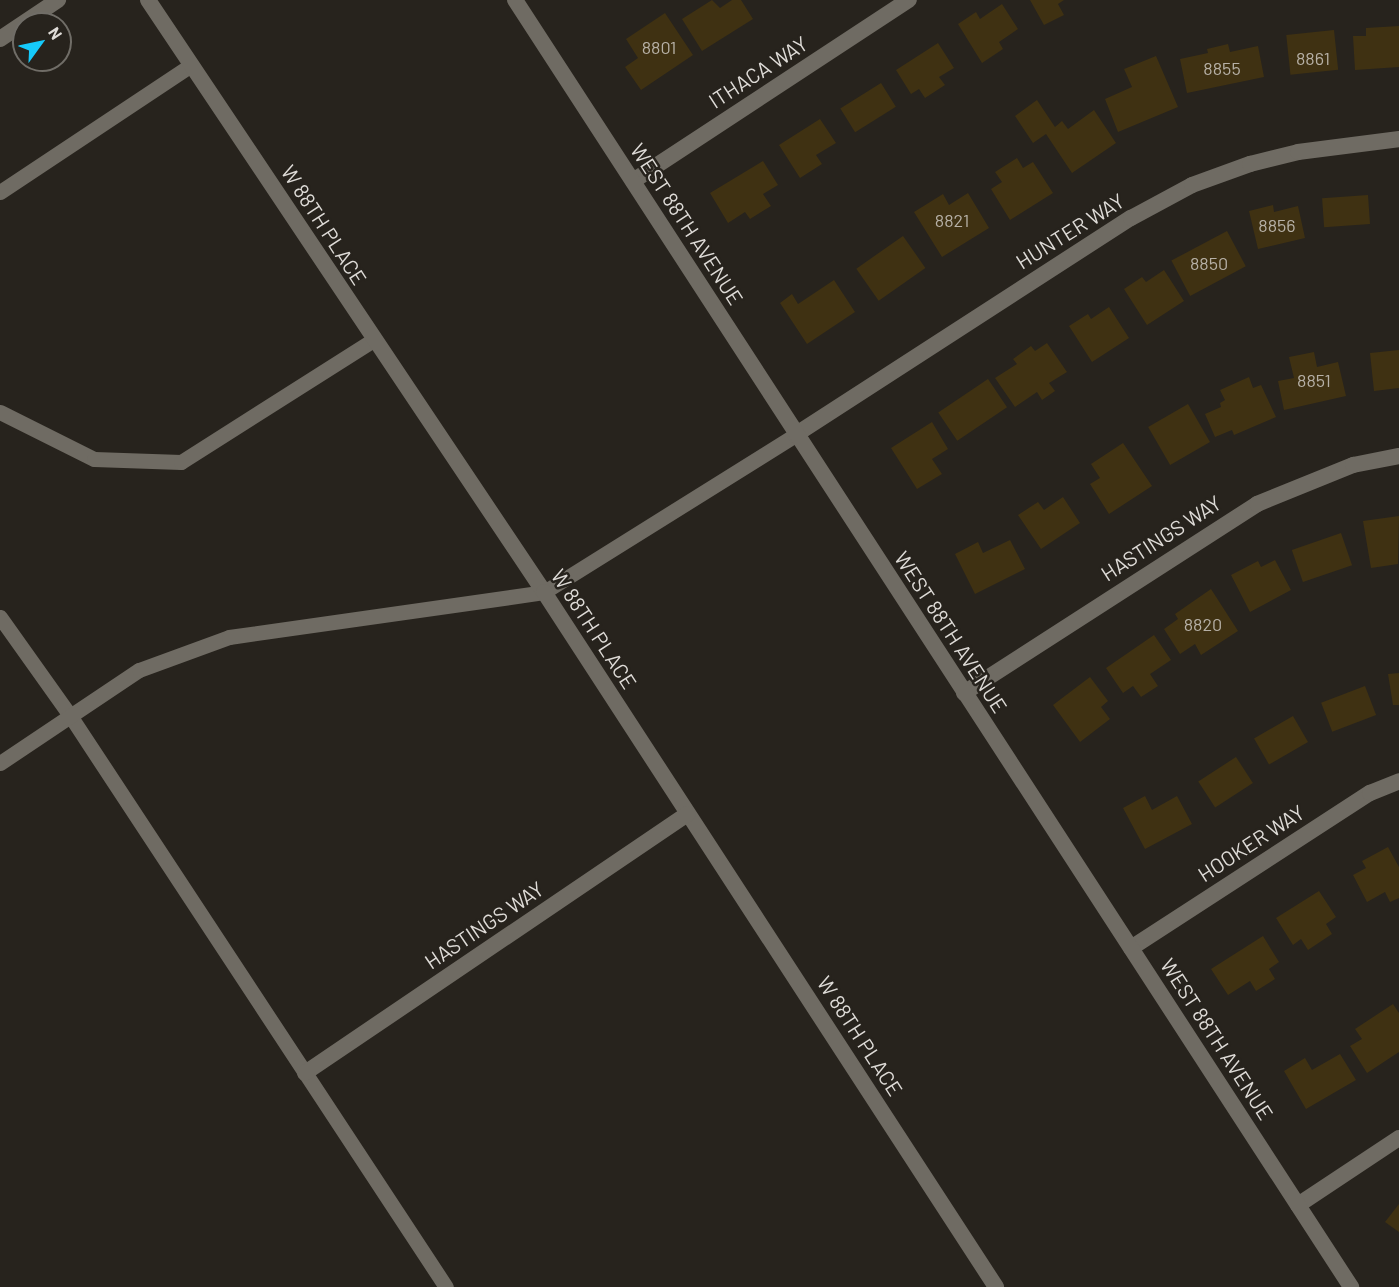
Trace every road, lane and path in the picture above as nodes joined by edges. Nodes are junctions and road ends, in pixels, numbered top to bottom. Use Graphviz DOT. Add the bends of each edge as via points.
graph roads {
  1 [pos="58,0"];
  2 [pos="148,0"];
  3 [pos="514,0"];
  4 [pos="909,0"];
  5 [pos="0,39"];
  6 [pos="191,65"];
  7 [pos="1399,139"];
  8 [pos="633,181"];
  9 [pos="0,192"];
  10 [pos="372,341"];
  11 [pos="0,412"];
  12 [pos="795,435"];
  13 [pos="1399,456"];
  14 [pos="544,592"];
  15 [pos="0,617"];
  16 [pos="964,693"];
  17 [pos="71,717"];
  18 [pos="0,763"];
  19 [pos="1399,781"];
  20 [pos="688,814"];
  21 [pos="1131,948"];
  22 [pos="305,1073"];
  23 [pos="1399,1138"];
  24 [pos="1298,1204"];
  25 [pos="446,1287"];
  26 [pos="996,1287"];
  27 [pos="1351,1287"];
  1 -- 5 [label="street"];
  2 -- 6 [label="street, W 88TH PLACE"];
  3 -- 8 [label="street, WEST 88TH AVENUE"];
  4 -- 8 [label="street, ITHACA WAY"];
  6 -- 9 [label="lane"];
  6 -- 10 [label="street, W 88TH PLACE"];
  7 -- 12 [label="street, HUNTER WAY" via="1298,152 1192,185 1131,218"];
  8 -- 12 [label="street, WEST 88TH AVENUE"];
  10 -- 11 [label="lane" via="180,462 94,459"];
  10 -- 14 [label="street, W 88TH PLACE"];
  12 -- 14 [label="lane"];
  12 -- 16 [label="street, WEST 88TH AVENUE"];
  13 -- 16 [label="street, HASTINGS WAY" via="1353,465 1257,504"];
  14 -- 17 [label="lane" via="229,637 139,670"];
  14 -- 20 [label="street, W 88TH PLACE"];
  15 -- 17 [label="lane"];
  16 -- 21 [label="street, WEST 88TH AVENUE"];
  17 -- 18 [label="lane"];
  17 -- 22 [label="lane"];
  19 -- 21 [label="street, HOOKER WAY" via="1370,793"];
  20 -- 22 [label="street, HASTINGS WAY"];
  20 -- 26 [label="street, W 88TH PLACE"];
  21 -- 24 [label="street, WEST 88TH AVENUE"];
  22 -- 25 [label="lane"];
  23 -- 24 [label="street"];
  24 -- 27 [label="street, WEST 88TH AVENUE"];
}
